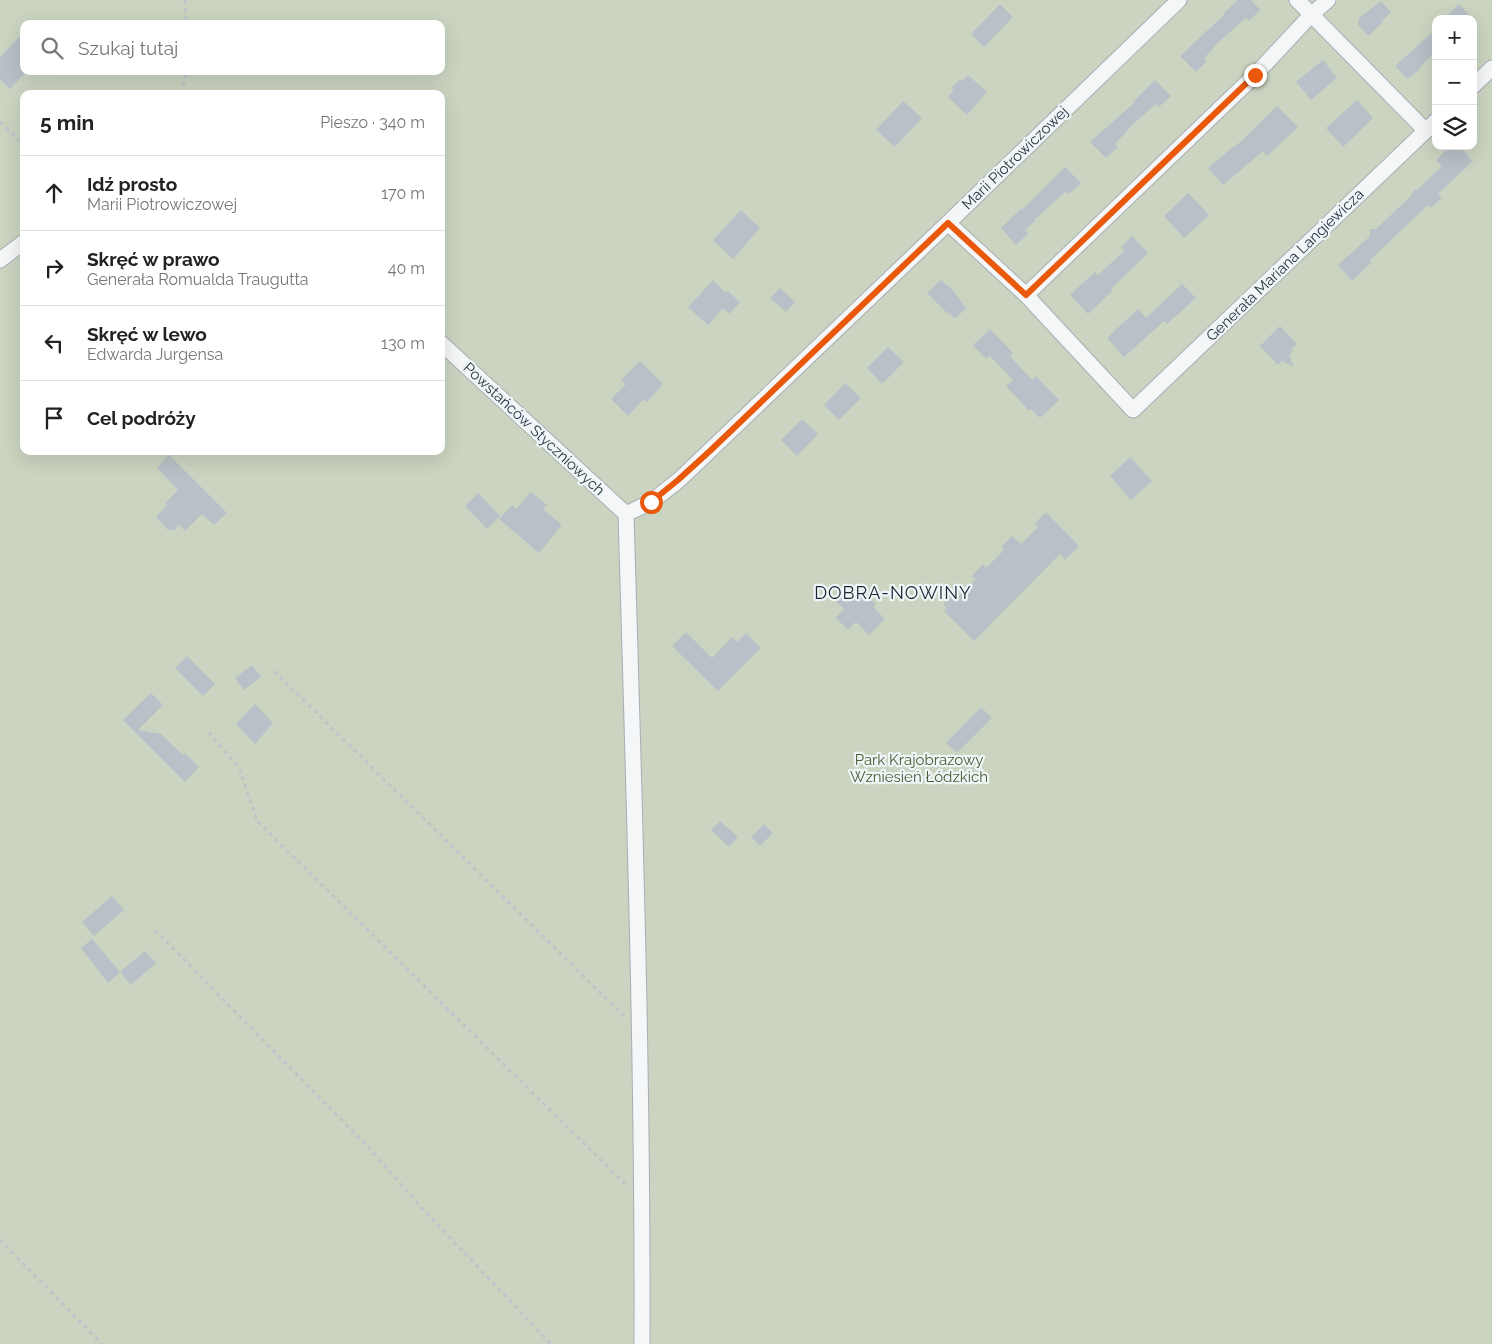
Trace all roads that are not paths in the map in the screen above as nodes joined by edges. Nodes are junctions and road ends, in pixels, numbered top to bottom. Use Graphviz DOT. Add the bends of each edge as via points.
graph roads {
  1 [pos="1179,0"];
  2 [pos="1296,0"];
  3 [pos="1328,0"];
  4 [pos="1311,14"];
  5 [pos="1492,68"];
  6 [pos="1477,82"];
  7 [pos="1431,126"];
  8 [pos="948,223"];
  9 [pos="20,245"];
  10 [pos="0,260"];
  11 [pos="1026,295"];
  12 [pos="445,347"];
  13 [pos="626,514"];
  14 [pos="642,1344"];
  1 -- 8 [label="street, Marii Piotrowiczowej"];
  2 -- 4 [label="street"];
  3 -- 4 [label="street"];
  4 -- 7 [label="street"];
  4 -- 11 [label="street" via="1255,75"];
  5 -- 6 [label="street"];
  7 -- 11 [label="street, Generała Mariana Langiewicza" via="1134,410"];
  8 -- 11 [label="street"];
  8 -- 13 [label="street, Marii Piotrowiczowej" via="678,480 651,502"];
  9 -- 10 [label="street"];
  12 -- 13 [label="street, Powstańców Styczniowych"];
  13 -- 14 [label="street" via="640,1031"];
}
